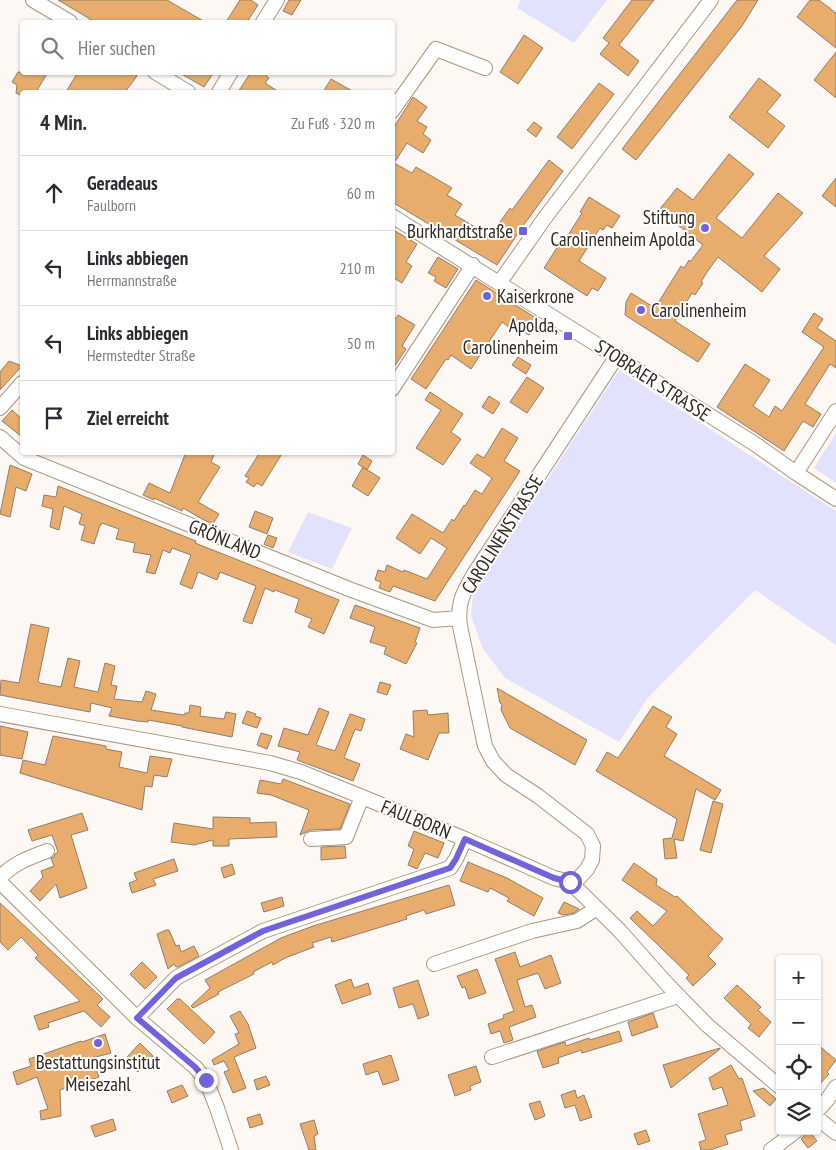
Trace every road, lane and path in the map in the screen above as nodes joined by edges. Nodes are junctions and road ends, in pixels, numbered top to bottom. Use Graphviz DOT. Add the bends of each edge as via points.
graph roads {
  1 [pos="33,0"];
  2 [pos="277,0"];
  3 [pos="711,0"];
  4 [pos="67,20"];
  5 [pos="264,20"];
  6 [pos="485,68"];
  7 [pos="159,75"];
  8 [pos="229,75"];
  9 [pos="185,90"];
  10 [pos="220,90"];
  11 [pos="395,107"];
  12 [pos="395,218"];
  13 [pos="473,266"];
  14 [pos="500,282"];
  15 [pos="617,356"];
  16 [pos="395,384"];
  17 [pos="20,385"];
  18 [pos="0,408"];
  19 [pos="836,411"];
  20 [pos="0,437"];
  21 [pos="0,453"];
  22 [pos="20,454"];
  23 [pos="21,455"];
  24 [pos="24,458"];
  25 [pos="796,473"];
  26 [pos="836,499"];
  27 [pos="459,618"];
  28 [pos="0,714"];
  29 [pos="362,797"];
  30 [pos="311,839"];
  31 [pos="465,839"];
  32 [pos="47,851"];
  33 [pos="0,878"];
  34 [pos="0,882"];
  35 [pos="570,882"];
  36 [pos="597,908"];
  37 [pos="434,964"];
  38 [pos="678,996"];
  39 [pos="137,1018"];
  40 [pos="492,1057"];
  41 [pos="776,1083"];
  42 [pos="836,1087"];
  43 [pos="821,1107"];
  44 [pos="821,1121"];
  45 [pos="836,1133"];
  46 [pos="791,1135"];
  47 [pos="231,1150"];
  48 [pos="771,1150"];
  1 -- 4 [label="street"];
  2 -- 5 [label="street"];
  3 -- 14 [label="street" via="544,219"];
  6 -- 11 [label="street" via="436,49"];
  7 -- 9 [label="street"];
  8 -- 10 [label="street"];
  12 -- 13 [label="street, STOBRAER STRASSE"];
  13 -- 14 [label="street, STOBRAER STRASSE"];
  13 -- 16 [label="street"];
  14 -- 15 [label="street, STOBRAER STRASSE"];
  15 -- 25 [label="street, STOBRAER STRASSE"];
  15 -- 27 [label="street, CAROLINENSTRASSE" via="474,574 458,606"];
  17 -- 18 [label="street"];
  19 -- 25 [label="street"];
  20 -- 22 [label="street, GRÖNLAND"];
  21 -- 24 [label="street"];
  23 -- 24 [label="street, GRÖNLAND"];
  24 -- 27 [label="street, GRÖNLAND" via="433,620"];
  25 -- 26 [label="street, STOBRAER STRASSE"];
  27 -- 35 [label="street, CAROLINENSTRASSE" via="485,746 493,761 506,775 587,834 593,846 592,860 587,869"];
  28 -- 29 [label="street, FAULBORN" via="270,763"];
  29 -- 30 [label="street" via="346,837"];
  29 -- 31 [label="street, FAULBORN"];
  31 -- 35 [label="street, FAULBORN"];
  31 -- 39 [label="street" via="450,868 263,931 176,978"];
  32 -- 33 [label="street" via="20,861"];
  34 -- 39 [label="street"];
  35 -- 36 [label="street, FAULBORN"];
  36 -- 37 [label="street" via="576,920 532,931"];
  36 -- 38 [label="street, FAULBORN"];
  38 -- 40 [label="street"];
  38 -- 41 [label="street, FAULBORN" via="707,1025"];
  39 -- 47 [label="street" via="206,1080"];
  42 -- 43 [label="street"];
  44 -- 45 [label="street"];
  46 -- 48 [label="street"];
}
